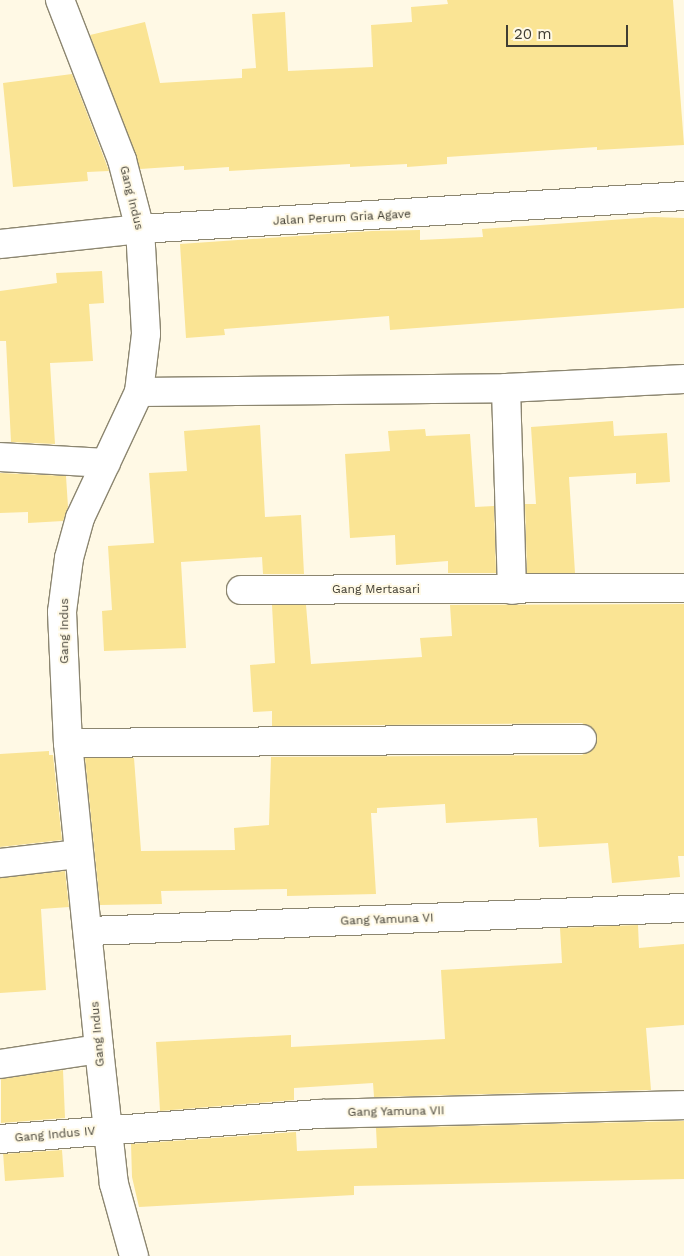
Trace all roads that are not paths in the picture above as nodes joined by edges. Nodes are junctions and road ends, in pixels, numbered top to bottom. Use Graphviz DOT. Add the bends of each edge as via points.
graph roads {
  1 [pos="60,0"];
  2 [pos="684,196"];
  3 [pos="140,230"];
  4 [pos="0,244"];
  5 [pos="684,379"];
  6 [pos="506,388"];
  7 [pos="139,392"];
  8 [pos="0,457"];
  9 [pos="106,463"];
  10 [pos="684,588"];
  11 [pos="241,590"];
  12 [pos="512,590"];
  13 [pos="582,739"];
  14 [pos="68,743"];
  15 [pos="78,854"];
  16 [pos="0,863"];
  17 [pos="684,908"];
  18 [pos="90,931"];
  19 [pos="99,1049"];
  20 [pos="0,1064"];
  21 [pos="684,1105"];
  22 [pos="109,1130"];
  23 [pos="0,1139"];
  24 [pos="134,1256"];
  1 -- 3 [label="street, Gang Indus" via="122,160"];
  2 -- 3 [label="street, Jalan Perum Gria Agave"];
  3 -- 4 [label="street, Jalan Perum Gria Agave"];
  3 -- 7 [label="street, Gang Indus" via="146,334"];
  5 -- 6 [label="street"];
  6 -- 7 [label="street"];
  6 -- 12 [label="street"];
  7 -- 9 [label="street, Gang Indus"];
  8 -- 9 [label="street"];
  9 -- 14 [label="street, Gang Indus" via="80,518 69,558 62,612"];
  10 -- 12 [label="street, Gang Mertasari"];
  11 -- 12 [label="street, Gang Mertasari"];
  13 -- 14 [label="street"];
  14 -- 15 [label="street, Gang Indus"];
  15 -- 16 [label="street"];
  15 -- 18 [label="street, Gang Indus"];
  17 -- 18 [label="street, Gang Yamuna VI"];
  18 -- 19 [label="street, Gang Indus"];
  19 -- 20 [label="street"];
  19 -- 22 [label="street, Gang Indus"];
  21 -- 22 [label="street, Gang Yamuna VII" via="321,1114"];
  22 -- 23 [label="street, Gang Indus IV"];
  22 -- 24 [label="street, Gang Indus" via="114,1184"];
}
